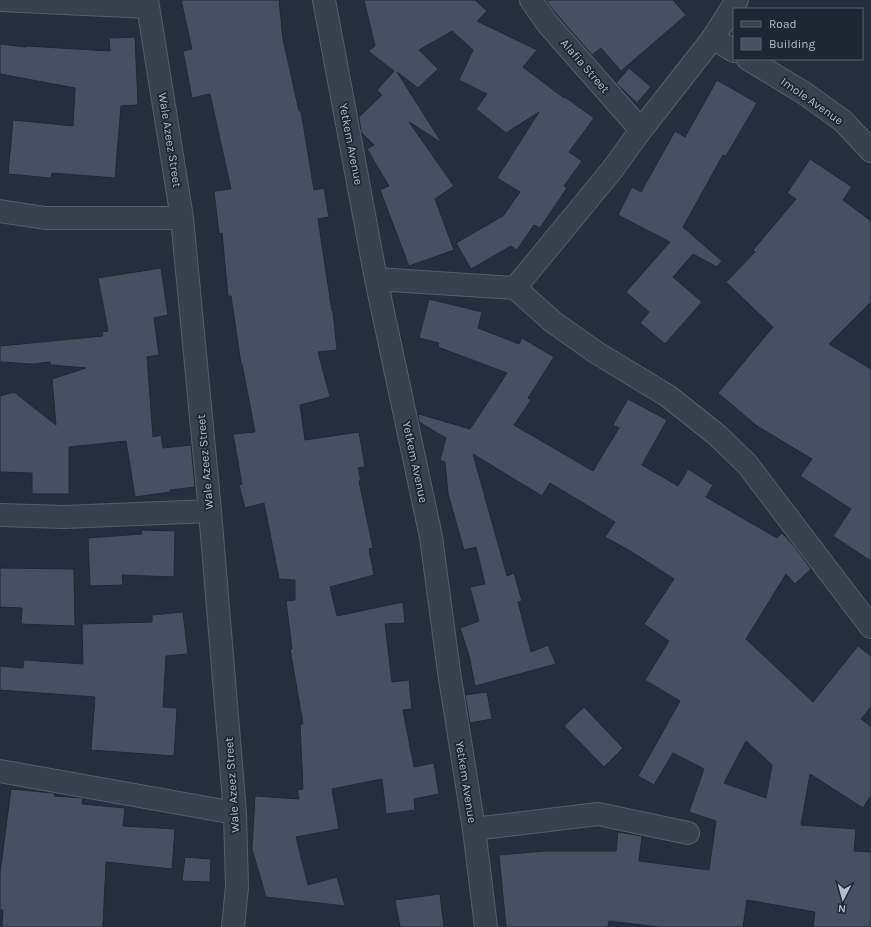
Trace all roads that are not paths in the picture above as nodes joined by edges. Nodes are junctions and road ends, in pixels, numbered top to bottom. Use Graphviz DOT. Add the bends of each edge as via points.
graph roads {
  1 [pos="0,0"];
  2 [pos="324,0"];
  3 [pos="531,0"];
  4 [pos="737,0"];
  5 [pos="147,3"];
  6 [pos="713,38"];
  7 [pos="733,50"];
  8 [pos="750,60"];
  9 [pos="641,130"];
  10 [pos="871,151"];
  11 [pos="0,211"];
  12 [pos="182,218"];
  13 [pos="376,279"];
  14 [pos="515,288"];
  15 [pos="210,511"];
  16 [pos="0,515"];
  17 [pos="871,627"];
  18 [pos="0,772"];
  19 [pos="235,813"];
  20 [pos="474,829"];
  21 [pos="688,834"];
  22 [pos="233,927"];
  23 [pos="486,927"];
  1 -- 5 [label="street"];
  2 -- 13 [label="street, Yetkem Avenue"];
  3 -- 9 [label="street, Alafia Street" via="547,23"];
  4 -- 6 [label="street"];
  5 -- 12 [label="street, Wale Azeez Street"];
  6 -- 7 [label="street"];
  6 -- 9 [label="street"];
  8 -- 10 [label="street, Imole Avenue" via="804,93 843,121"];
  9 -- 14 [label="street" via="612,170"];
  11 -- 12 [label="street" via="45,218"];
  12 -- 15 [label="street, Wale Azeez Street"];
  13 -- 14 [label="street"];
  13 -- 20 [label="street, Yetkem Avenue" via="432,537 449,672"];
  14 -- 17 [label="street" via="553,322 597,353 668,396 717,435 747,464"];
  15 -- 16 [label="street" via="64,517"];
  15 -- 19 [label="street, Wale Azeez Street"];
  18 -- 19 [label="street"];
  19 -- 22 [label="street, Wale Azeez Street" via="237,886"];
  20 -- 21 [label="street" via="598,814"];
  20 -- 23 [label="street, Yetkem Avenue"];
}
